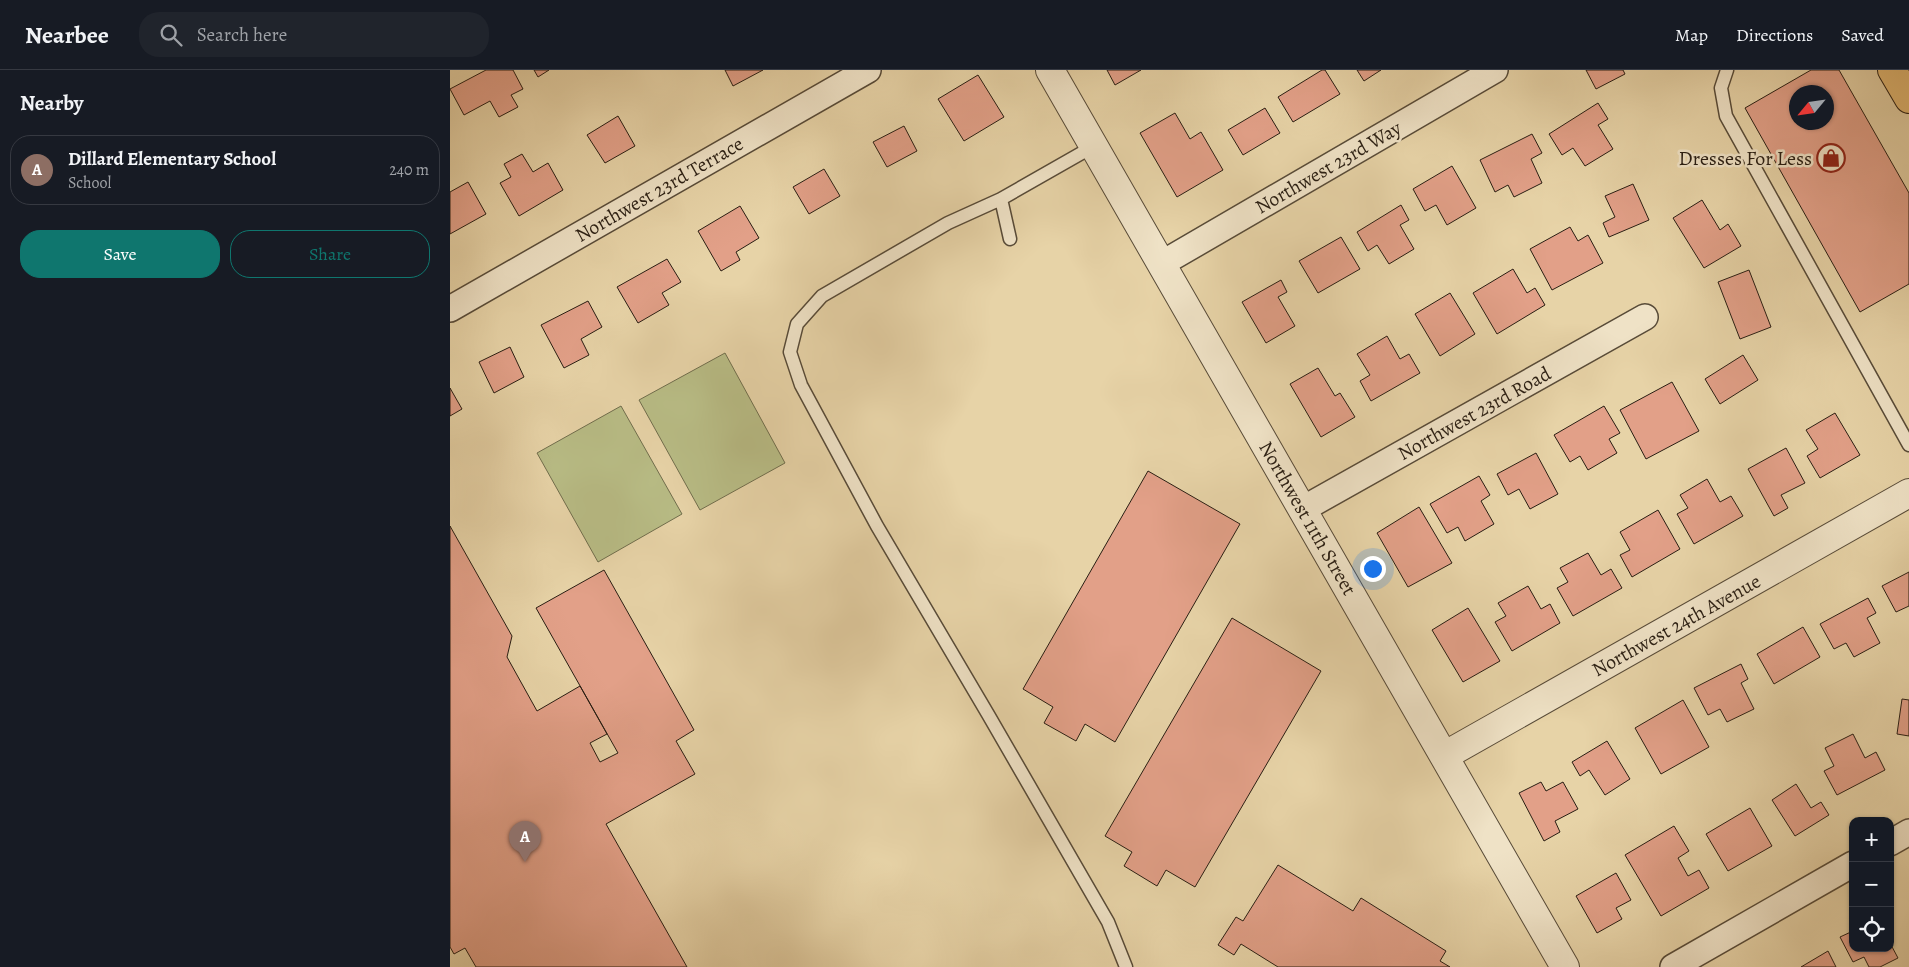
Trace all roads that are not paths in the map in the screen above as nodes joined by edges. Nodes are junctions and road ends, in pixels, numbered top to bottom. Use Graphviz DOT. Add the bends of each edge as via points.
graph roads {
  1 [pos="868,70"];
  2 [pos="1050,70"];
  3 [pos="1495,70"];
  4 [pos="1727,70"];
  5 [pos="1892,70"];
  6 [pos="1909,99"];
  7 [pos="1094,146"];
  8 [pos="1001,199"];
  9 [pos="1010,239"];
  10 [pos="1161,264"];
  11 [pos="450,309"];
  12 [pos="1645,317"];
  13 [pos="1906,431"];
  14 [pos="1909,445"];
  15 [pos="1909,493"];
  16 [pos="1303,509"];
  17 [pos="1444,756"];
  18 [pos="1909,832"];
  19 [pos="1894,841"];
  20 [pos="1849,866"];
  21 [pos="1126,967"];
  22 [pos="1565,967"];
  23 [pos="1673,967"];
  1 -- 11 [label="street, Northwest 23rd Terrace"];
  2 -- 7 [label="street, Northwest 11th Street"];
  3 -- 10 [label="street, Northwest 23rd Way"];
  4 -- 13 [label="lane" via="1721,88 1726,116"];
  5 -- 6 [label="main road"];
  7 -- 8 [label="lane"];
  7 -- 10 [label="street, Northwest 11th Street"];
  8 -- 9 [label="lane"];
  8 -- 21 [label="lane" via="948,223 822,296 797,324 790,352 801,385 877,526 1108,922"];
  10 -- 16 [label="street, Northwest 11th Street"];
  12 -- 16 [label="street, Northwest 23rd Road"];
  13 -- 14 [label="lane"];
  15 -- 17 [label="street, Northwest 24th Avenue"];
  16 -- 17 [label="street, Northwest 11th Street"];
  17 -- 22 [label="street, Northwest 11th Street"];
  18 -- 19 [label="street"];
  20 -- 23 [label="street"];
}
